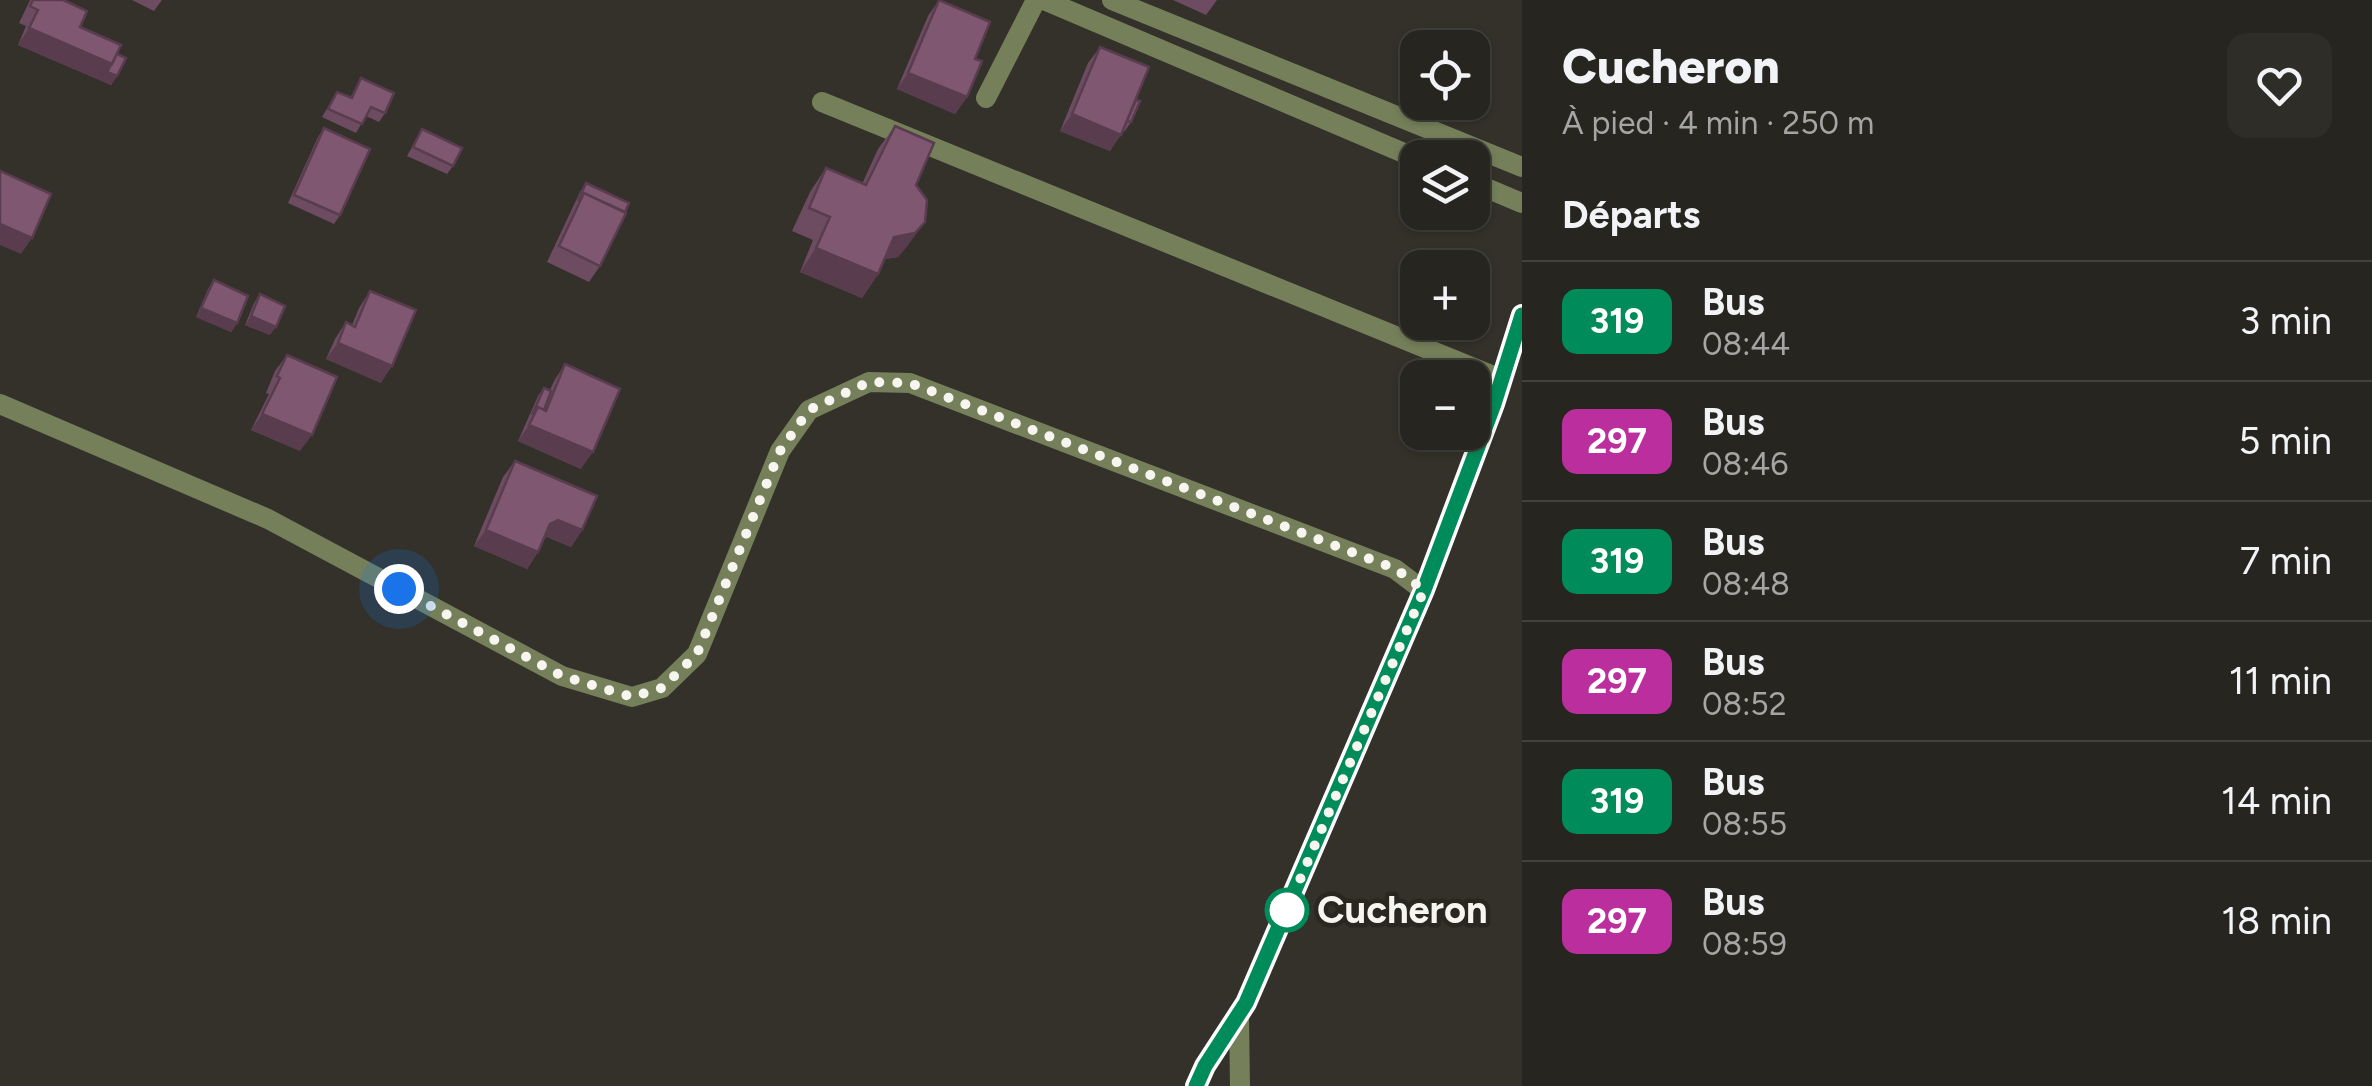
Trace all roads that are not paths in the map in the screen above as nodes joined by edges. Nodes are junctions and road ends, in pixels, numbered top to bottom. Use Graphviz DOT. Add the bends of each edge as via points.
graph roads {
  1 [pos="1036,0"];
  2 [pos="1044,0"];
  3 [pos="1112,0"];
  4 [pos="986,98"];
  5 [pos="822,102"];
  6 [pos="1400,150"];
  7 [pos="1522,167"];
  8 [pos="1490,190"];
  9 [pos="1522,203"];
  10 [pos="1522,315"];
  11 [pos="1501,379"];
  12 [pos="0,404"];
  13 [pos="1424,590"];
  14 [pos="1239,1016"];
  15 [pos="1196,1086"];
  16 [pos="1240,1086"];
  1 -- 4 [label="street"];
  2 -- 6 [label="street"];
  3 -- 7 [label="street"];
  5 -- 11 [label="street"];
  8 -- 9 [label="street"];
  10 -- 11 [label="street"];
  11 -- 13 [label="street"];
  12 -- 13 [label="street" via="268,519 562,676 632,697 662,688 697,654 780,451 809,410 869,382 910,383 1396,569"];
  13 -- 14 [label="street"];
  14 -- 15 [label="street"];
  14 -- 16 [label="street"];
}
